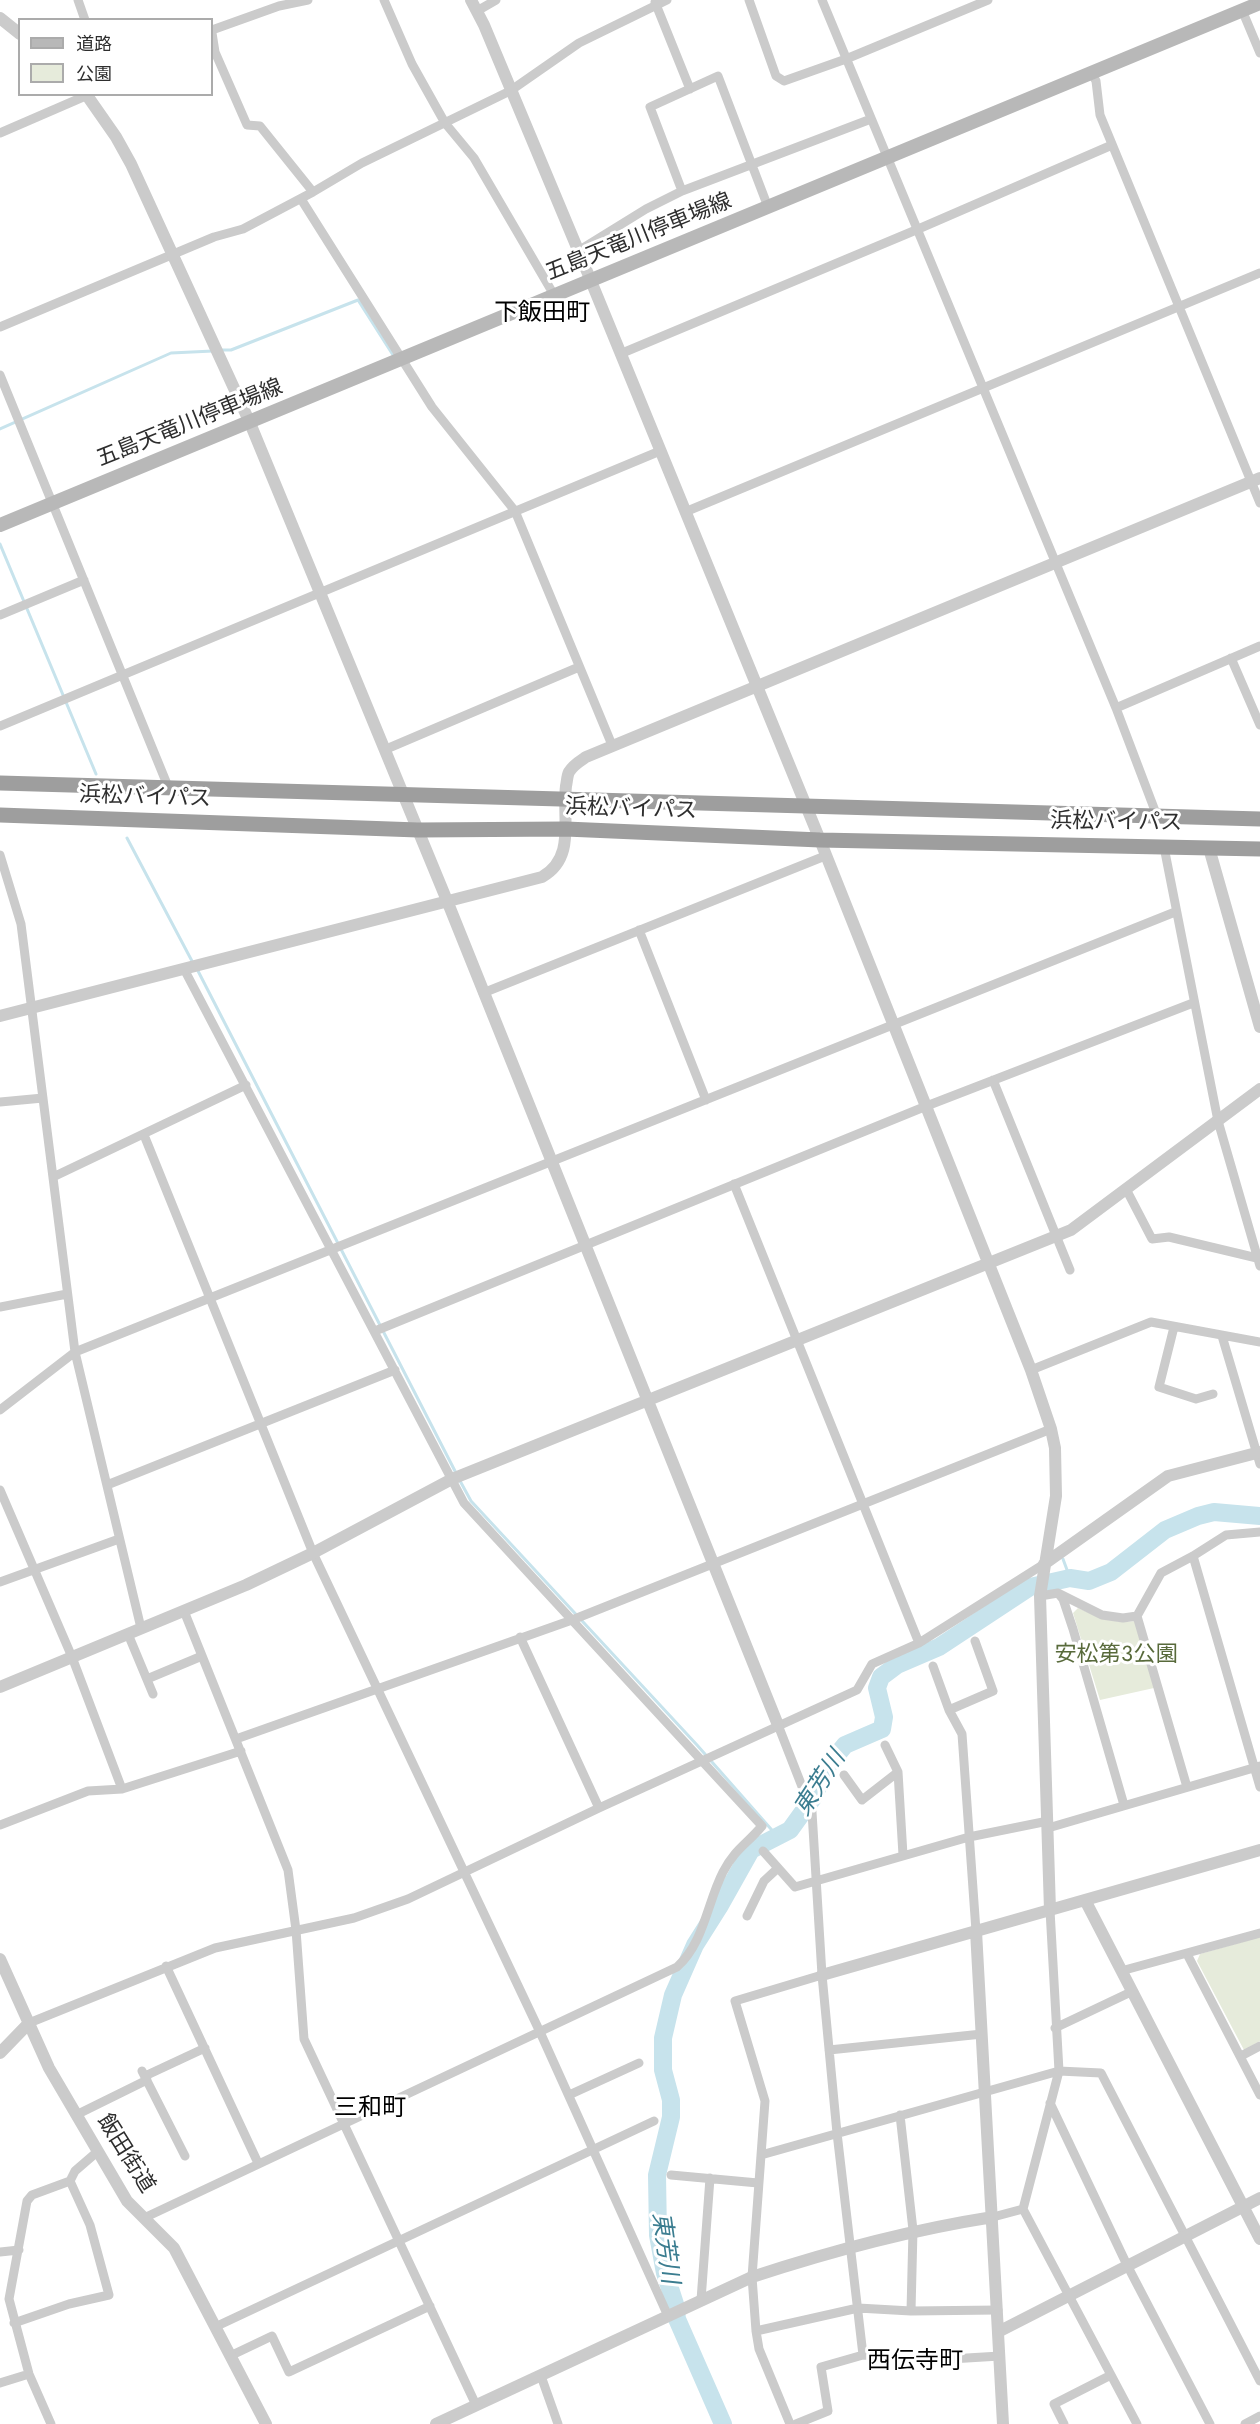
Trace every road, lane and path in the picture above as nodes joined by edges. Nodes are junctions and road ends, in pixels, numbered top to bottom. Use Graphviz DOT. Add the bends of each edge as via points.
graph roads {
  1 [pos="78,0"];
  2 [pos="308,0"];
  3 [pos="384,0"];
  4 [pos="496,0"];
  5 [pos="666,0"];
  6 [pos="749,0"];
  7 [pos="822,0"];
  8 [pos="988,0"];
  9 [pos="656,3"];
  10 [pos="1260,3"];
  11 [pos="1240,5"];
  12 [pos="474,6"];
  13 [pos="84,18"];
  14 [pos="4,22"];
  15 [pos="213,31"];
  16 [pos="18,32"];
  17 [pos="213,38"];
  18 [pos="1260,53"];
  19 [pos="846,59"];
  20 [pos="1091,72"];
  21 [pos="690,89"];
  22 [pos="510,91"];
  23 [pos="85,96"];
  24 [pos="88,96"];
  25 [pos="871,119"];
  26 [pos="445,123"];
  27 [pos="0,133"];
  28 [pos="1112,145"];
  29 [pos="888,156"];
  30 [pos="753,164"];
  31 [pos="682,190"];
  32 [pos="314,192"];
  33 [pos="301,199"];
  34 [pos="768,207"];
  35 [pos="916,230"];
  36 [pos="578,250"];
  37 [pos="173,256"];
  38 [pos="1260,273"];
  39 [pos="591,281"];
  40 [pos="554,295"];
  41 [pos="1179,306"];
  42 [pos="0,327"];
  43 [pos="620,354"];
  44 [pos="400,359"];
  45 [pos="0,375"];
  46 [pos="982,387"];
  47 [pos="250,423"];
  48 [pos="660,451"];
  49 [pos="1255,480"];
  50 [pos="53,502"];
  51 [pos="1260,503"];
  52 [pos="515,511"];
  53 [pos="685,512"];
  54 [pos="0,525"];
  55 [pos="1055,563"];
  56 [pos="84,580"];
  57 [pos="320,594"];
  58 [pos="0,615"];
  59 [pos="1260,646"];
  60 [pos="1231,658"];
  61 [pos="579,667"];
  62 [pos="123,675"];
  63 [pos="757,687"];
  64 [pos="1116,708"];
  65 [pos="1260,725"];
  66 [pos="0,726"];
  67 [pos="612,745"];
  68 [pos="384,750"];
  69 [pos="0,783"];
  70 [pos="169,789"];
  71 [pos="402,795"];
  72 [pos="564,800"];
  73 [pos="806,806"];
  74 [pos="0,815"];
  75 [pos="1157,816"];
  76 [pos="1260,819"];
  77 [pos="418,830"];
  78 [pos="566,830"];
  79 [pos="819,840"];
  80 [pos="1164,847"];
  81 [pos="1209,848"];
  82 [pos="1260,849"];
  83 [pos="0,855"];
  84 [pos="825,856"];
  85 [pos="448,903"];
  86 [pos="1176,912"];
  87 [pos="639,930"];
  88 [pos="184,969"];
  89 [pos="483,993"];
  90 [pos="1193,1003"];
  91 [pos="33,1007"];
  92 [pos="0,1016"];
  93 [pos="892,1025"];
  94 [pos="1260,1027"];
  95 [pos="993,1080"];
  96 [pos="246,1085"];
  97 [pos="1260,1089"];
  98 [pos="43,1098"];
  99 [pos="706,1100"];
  100 [pos="0,1102"];
  101 [pos="924,1107"];
  102 [pos="1218,1121"];
  103 [pos="144,1135"];
  104 [pos="552,1162"];
  105 [pos="53,1177"];
  106 [pos="734,1184"];
  107 [pos="1126,1189"];
  108 [pos="1056,1237"];
  109 [pos="585,1244"];
  110 [pos="333,1250"];
  111 [pos="1259,1263"];
  112 [pos="989,1264"];
  113 [pos="1070,1270"];
  114 [pos="67,1294"];
  115 [pos="210,1299"];
  116 [pos="0,1308"];
  117 [pos="1174,1327"];
  118 [pos="375,1330"];
  119 [pos="1222,1336"];
  120 [pos="798,1341"];
  121 [pos="1260,1342"];
  122 [pos="75,1352"];
  123 [pos="395,1370"];
  124 [pos="1031,1370"];
  125 [pos="1213,1394"];
  126 [pos="647,1401"];
  127 [pos="0,1410"];
  128 [pos="261,1424"];
  129 [pos="1051,1429"];
  130 [pos="1259,1456"];
  131 [pos="452,1479"];
  132 [pos="107,1485"];
  133 [pos="0,1490"];
  134 [pos="864,1504"];
  135 [pos="1260,1532"];
  136 [pos="119,1539"];
  137 [pos="314,1553"];
  138 [pos="1193,1556"];
  139 [pos="713,1563"];
  140 [pos="32,1569"];
  141 [pos="1043,1569"];
  142 [pos="0,1582"];
  143 [pos="1058,1593"];
  144 [pos="1040,1594"];
  145 [pos="184,1611"];
  146 [pos="1137,1616"];
  147 [pos="572,1620"];
  148 [pos="141,1628"];
  149 [pos="128,1634"];
  150 [pos="520,1637"];
  151 [pos="975,1641"];
  152 [pos="920,1643"];
  153 [pos="202,1656"];
  154 [pos="72,1658"];
  155 [pos="933,1666"];
  156 [pos="147,1679"];
  157 [pos="378,1687"];
  158 [pos="0,1688"];
  159 [pos="153,1695"];
  160 [pos="949,1710"];
  161 [pos="778,1725"];
  162 [pos="236,1739"];
  163 [pos="885,1745"];
  164 [pos="241,1751"];
  165 [pos="703,1761"];
  166 [pos="1257,1767"];
  167 [pos="898,1772"];
  168 [pos="844,1775"];
  169 [pos="1187,1787"];
  170 [pos="1260,1787"];
  171 [pos="122,1789"];
  172 [pos="1124,1805"];
  173 [pos="599,1808"];
  174 [pos="0,1825"];
  175 [pos="1048,1825"];
  176 [pos="969,1837"];
  177 [pos="1260,1850"];
  178 [pos="763,1851"];
  179 [pos="903,1855"];
  180 [pos="778,1868"];
  181 [pos="464,1873"];
  182 [pos="816,1881"];
  183 [pos="1085,1900"];
  184 [pos="1050,1910"];
  185 [pos="747,1916"];
  186 [pos="296,1930"];
  187 [pos="976,1931"];
  188 [pos="1260,1933"];
  189 [pos="1187,1953"];
  190 [pos="1,1964"];
  191 [pos="166,1966"];
  192 [pos="1121,1971"];
  193 [pos="822,1975"];
  194 [pos="1133,1991"];
  195 [pos="29,2023"];
  196 [pos="1055,2028"];
  197 [pos="540,2032"];
  198 [pos="982,2034"];
  199 [pos="1260,2046"];
  200 [pos="204,2048"];
  201 [pos="829,2050"];
  202 [pos="0,2053"];
  203 [pos="1240,2056"];
  204 [pos="639,2063"];
  205 [pos="1059,2071"];
  206 [pos="144,2076"];
  207 [pos="987,2090"];
  208 [pos="569,2095"];
  209 [pos="1260,2095"];
  210 [pos="1050,2103"];
  211 [pos="76,2115"];
  212 [pos="900,2115"];
  213 [pos="654,2121"];
  214 [pos="344,2123"];
  215 [pos="837,2133"];
  216 [pos="594,2149"];
  217 [pos="97,2152"];
  218 [pos="761,2155"];
  219 [pos="185,2156"];
  220 [pos="258,2163"];
  221 [pos="671,2175"];
  222 [pos="710,2178"];
  223 [pos="70,2181"];
  224 [pos="758,2183"];
  225 [pos="1260,2198"];
  226 [pos="1243,2207"];
  227 [pos="1023,2209"];
  228 [pos="993,2217"];
  229 [pos="144,2218"];
  230 [pos="913,2230"];
  231 [pos="1184,2236"];
  232 [pos="1260,2239"];
  233 [pos="399,2240"];
  234 [pos="852,2247"];
  235 [pos="19,2250"];
  236 [pos="0,2252"];
  237 [pos="1127,2265"];
  238 [pos="752,2277"];
  239 [pos="1070,2296"];
  240 [pos="5,2300"];
  241 [pos="701,2300"];
  242 [pos="430,2306"];
  243 [pos="858,2308"];
  244 [pos="998,2310"];
  245 [pos="911,2311"];
  246 [pos="668,2316"];
  247 [pos="14,2323"];
  248 [pos="215,2327"];
  249 [pos="756,2331"];
  250 [pos="998,2332"];
  251 [pos="863,2355"];
  252 [pos="230,2356"];
  253 [pos="1000,2356"];
  254 [pos="29,2374"];
  255 [pos="1111,2375"];
  256 [pos="541,2376"];
  257 [pos="1260,2381"];
  258 [pos="0,2383"];
  259 [pos="476,2405"];
  260 [pos="1260,2416"];
  261 [pos="263,2423"];
  262 [pos="51,2424"];
  263 [pos="436,2424"];
  264 [pos="558,2424"];
  265 [pos="790,2424"];
  266 [pos="796,2424"];
  267 [pos="1004,2424"];
  268 [pos="1064,2424"];
  269 [pos="1137,2424"];
  270 [pos="1209,2424"];
  271 [pos="1245,2424"];
  1 -- 13 [label="street"];
  2 -- 15 [label="street" via="279,6"];
  3 -- 26 [label="street" via="412,64"];
  4 -- 12 [label="street"];
  5 -- 9 [label="street"];
  6 -- 19 [label="street" via="776,76 784,81"];
  7 -- 19 [label="street"];
  8 -- 19 [label="street"];
  9 -- 21 [label="street"];
  9 -- 22 [label="street" via="579,43"];
  10 -- 11 [label="main road, 五島天竜川停車場線"];
  11 -- 18 [label="street"];
  11 -- 20 [label="main road, 五島天竜川停車場線"];
  12 -- 22 [label="street"];
  14 -- 16 [label="street"];
  17 -- 32 [label="street" via="215,52 247,125 260,126"];
  19 -- 25 [label="street"];
  20 -- 28 [label="street" via="1096,81 1100,115"];
  20 -- 29 [label="main road, 五島天竜川停車場線"];
  21 -- 30 [label="street" via="718,76"];
  21 -- 31 [label="street" via="650,107"];
  22 -- 26 [label="street"];
  22 -- 36 [label="street"];
  23 -- 27 [label="street"];
  24 -- 37 [label="street" via="131,164"];
  25 -- 29 [label="street"];
  25 -- 30 [label="street"];
  26 -- 32 [label="street" via="362,163"];
  26 -- 40 [label="street" via="474,158"];
  28 -- 35 [label="street"];
  28 -- 41 [label="street"];
  29 -- 34 [label="main road, 五島天竜川停車場線"];
  29 -- 35 [label="street"];
  30 -- 31 [label="street"];
  30 -- 34 [label="street"];
  31 -- 36 [label="street"];
  32 -- 33 [label="street"];
  33 -- 37 [label="street" via="243,229"];
  33 -- 44 [label="street"];
  34 -- 39 [label="main road, 五島天竜川停車場線"];
  35 -- 43 [label="street"];
  35 -- 46 [label="street"];
  36 -- 39 [label="street"];
  37 -- 42 [label="street"];
  37 -- 47 [label="street"];
  38 -- 41 [label="street"];
  39 -- 40 [label="main road, 五島天竜川停車場線"];
  39 -- 43 [label="street"];
  40 -- 44 [label="main road, 五島天竜川停車場線"];
  41 -- 46 [label="street"];
  41 -- 49 [label="street"];
  43 -- 48 [label="street"];
  44 -- 47 [label="main road, 五島天竜川停車場線"];
  44 -- 52 [label="street" via="432,407"];
  45 -- 50 [label="street"];
  46 -- 53 [label="street"];
  46 -- 55 [label="street"];
  47 -- 50 [label="main road, 五島天竜川停車場線"];
  47 -- 57 [label="street"];
  48 -- 52 [label="street"];
  48 -- 53 [label="street"];
  49 -- 51 [label="street"];
  49 -- 55 [label="street"];
  50 -- 54 [label="main road, 五島天竜川停車場線"];
  50 -- 56 [label="street"];
  52 -- 57 [label="street"];
  52 -- 61 [label="street"];
  53 -- 63 [label="street"];
  55 -- 63 [label="street"];
  55 -- 64 [label="street"];
  56 -- 58 [label="street"];
  56 -- 62 [label="street"];
  57 -- 62 [label="street"];
  57 -- 68 [label="street"];
  59 -- 60 [label="street"];
  60 -- 64 [label="street"];
  60 -- 65 [label="street"];
  61 -- 67 [label="street"];
  61 -- 68 [label="street"];
  62 -- 66 [label="street"];
  62 -- 70 [label="street"];
  63 -- 67 [label="street"];
  63 -- 73 [label="street"];
  64 -- 75 [label="street"];
  67 -- 72 [label="street" via="575,764 568,774"];
  68 -- 71 [label="street"];
  69 -- 70 [label="highway, 浜松バイパス"];
  70 -- 71 [label="highway, 浜松バイパス"];
  71 -- 72 [label="highway, 浜松バイパス"];
  71 -- 77 [label="street"];
  72 -- 73 [label="highway, 浜松バイパス"];
  72 -- 78 [label="street"];
  73 -- 75 [label="highway, 浜松バイパス"];
  73 -- 79 [label="street"];
  74 -- 77 [label="highway, 浜松バイパス"];
  75 -- 76 [label="highway, 浜松バイパス"];
  77 -- 78 [label="highway, 浜松バイパス"];
  77 -- 85 [label="street"];
  78 -- 79 [label="highway, 浜松バイパス"];
  78 -- 85 [label="street" via="564,854 553,871"];
  79 -- 80 [label="highway, 浜松バイパス"];
  79 -- 84 [label="street"];
  80 -- 81 [label="highway, 浜松バイパス"];
  80 -- 86 [label="street"];
  81 -- 82 [label="highway, 浜松バイパス"];
  81 -- 94 [label="street"];
  83 -- 91 [label="street" via="21,924"];
  84 -- 87 [label="street"];
  84 -- 93 [label="street"];
  85 -- 88 [label="street"];
  85 -- 89 [label="street"];
  86 -- 90 [label="street"];
  86 -- 93 [label="street"];
  87 -- 89 [label="street"];
  87 -- 99 [label="street"];
  88 -- 91 [label="street"];
  88 -- 96 [label="street"];
  89 -- 104 [label="street"];
  90 -- 95 [label="street"];
  90 -- 102 [label="street"];
  91 -- 92 [label="street"];
  91 -- 98 [label="street"];
  93 -- 99 [label="street"];
  93 -- 101 [label="street"];
  95 -- 101 [label="street"];
  95 -- 108 [label="street"];
  96 -- 103 [label="street"];
  96 -- 110 [label="street"];
  97 -- 102 [label="street"];
  98 -- 100 [label="street"];
  98 -- 105 [label="street"];
  99 -- 104 [label="street"];
  101 -- 106 [label="street"];
  101 -- 112 [label="street"];
  102 -- 107 [label="street"];
  102 -- 111 [label="street"];
  103 -- 105 [label="street"];
  103 -- 115 [label="street"];
  104 -- 109 [label="street"];
  104 -- 110 [label="street"];
  105 -- 114 [label="street"];
  106 -- 109 [label="street"];
  106 -- 120 [label="street"];
  107 -- 108 [label="street"];
  107 -- 111 [label="street" via="1152,1239 1170,1237"];
  108 -- 112 [label="street"];
  108 -- 113 [label="street"];
  109 -- 118 [label="street"];
  109 -- 126 [label="street"];
  110 -- 115 [label="street"];
  110 -- 118 [label="street"];
  112 -- 120 [label="street"];
  112 -- 124 [label="street"];
  114 -- 116 [label="street"];
  114 -- 122 [label="street"];
  115 -- 122 [label="street"];
  115 -- 128 [label="street"];
  117 -- 119 [label="street"];
  117 -- 124 [label="street" via="1151,1322"];
  117 -- 125 [label="street" via="1159,1387 1196,1399"];
  118 -- 123 [label="street"];
  119 -- 121 [label="street"];
  119 -- 130 [label="street"];
  120 -- 126 [label="street"];
  120 -- 134 [label="street"];
  122 -- 127 [label="street"];
  122 -- 132 [label="street"];
  123 -- 128 [label="street"];
  123 -- 131 [label="street"];
  124 -- 129 [label="street"];
  126 -- 131 [label="street"];
  126 -- 139 [label="street"];
  128 -- 132 [label="street"];
  128 -- 137 [label="street"];
  129 -- 134 [label="street"];
  129 -- 141 [label="street" via="1056,1496"];
  130 -- 141 [label="street" via="1168,1476"];
  131 -- 137 [label="street"];
  131 -- 147 [label="street" via="464,1503"];
  132 -- 136 [label="street"];
  133 -- 140 [label="street"];
  134 -- 139 [label="street"];
  134 -- 152 [label="street"];
  135 -- 138 [label="street" via="1226,1535"];
  136 -- 140 [label="street"];
  136 -- 148 [label="street"];
  137 -- 145 [label="street"];
  137 -- 157 [label="street"];
  138 -- 146 [label="street" via="1161,1573"];
  138 -- 166 [label="street"];
  139 -- 147 [label="street"];
  139 -- 161 [label="street"];
  140 -- 142 [label="street"];
  140 -- 154 [label="street"];
  141 -- 144 [label="street"];
  141 -- 152 [label="street"];
  143 -- 144 [label="street"];
  143 -- 146 [label="street" via="1102,1615"];
  143 -- 172 [label="street" via="1073,1629"];
  144 -- 175 [label="street"];
  145 -- 148 [label="street"];
  145 -- 153 [label="street"];
  146 -- 169 [label="street"];
  147 -- 150 [label="street"];
  147 -- 165 [label="street"];
  148 -- 149 [label="street"];
  149 -- 154 [label="street"];
  149 -- 156 [label="street"];
  150 -- 157 [label="street"];
  150 -- 173 [label="street"];
  151 -- 160 [label="street" via="993,1691"];
  152 -- 161 [label="street" via="872,1664 857,1690"];
  153 -- 156 [label="street"];
  153 -- 162 [label="street"];
  154 -- 158 [label="street"];
  154 -- 171 [label="street"];
  155 -- 160 [label="street"];
  156 -- 159 [label="street"];
  157 -- 162 [label="street"];
  157 -- 181 [label="street"];
  160 -- 176 [label="street" via="962,1734"];
  161 -- 165 [label="street"];
  161 -- 182 [label="street" via="812,1812"];
  162 -- 164 [label="street"];
  163 -- 167 [label="street"];
  164 -- 171 [label="street"];
  164 -- 186 [label="street" via="288,1870"];
  165 -- 173 [label="street"];
  165 -- 197 [label="street" via="762,1826 736,1850 724,1871 690,1956 656,1978"];
  166 -- 169 [label="street"];
  166 -- 170 [label="street"];
  167 -- 168 [label="street" via="862,1800"];
  167 -- 179 [label="street"];
  169 -- 172 [label="street"];
  171 -- 174 [label="street" via="88,1791"];
  172 -- 175 [label="street"];
  173 -- 181 [label="street"];
  175 -- 176 [label="street"];
  175 -- 184 [label="street"];
  176 -- 179 [label="street"];
  176 -- 187 [label="street"];
  177 -- 183 [label="street"];
  178 -- 180 [label="street"];
  179 -- 182 [label="street"];
  180 -- 182 [label="street" via="795,1887"];
  180 -- 185 [label="street" via="764,1881"];
  181 -- 186 [label="street" via="376,1911"];
  181 -- 197 [label="street"];
  182 -- 193 [label="street"];
  183 -- 184 [label="street"];
  183 -- 192 [label="street"];
  184 -- 187 [label="street"];
  184 -- 196 [label="street"];
  186 -- 191 [label="street" via="215,1948"];
  186 -- 214 [label="street" via="304,2039"];
  187 -- 193 [label="street"];
  187 -- 198 [label="street"];
  188 -- 189 [label="street"];
  189 -- 192 [label="street"];
  189 -- 203 [label="street"];
  190 -- 195 [label="street, 飯田街道"];
  191 -- 195 [label="street"];
  191 -- 200 [label="street"];
  192 -- 194 [label="street"];
  193 -- 201 [label="street"];
  193 -- 218 [label="street" via="735,2001 765,2101"];
  194 -- 196 [label="street"];
  194 -- 226 [label="street"];
  195 -- 202 [label="street"];
  195 -- 211 [label="street, 飯田街道"];
  196 -- 205 [label="street"];
  197 -- 208 [label="street"];
  197 -- 214 [label="street"];
  198 -- 201 [label="street"];
  198 -- 207 [label="street"];
  199 -- 203 [label="street"];
  200 -- 206 [label="street"];
  200 -- 220 [label="street"];
  201 -- 215 [label="street"];
  203 -- 209 [label="street"];
  204 -- 208 [label="street"];
  205 -- 207 [label="street"];
  205 -- 210 [label="street"];
  205 -- 231 [label="street" via="1101,2073"];
  206 -- 211 [label="street"];
  206 -- 219 [label="street"];
  207 -- 212 [label="street"];
  207 -- 228 [label="street"];
  208 -- 216 [label="street"];
  210 -- 227 [label="street"];
  210 -- 237 [label="street"];
  211 -- 217 [label="street, 飯田街道"];
  212 -- 215 [label="street"];
  212 -- 230 [label="street"];
  213 -- 216 [label="street"];
  214 -- 220 [label="street"];
  214 -- 233 [label="street"];
  215 -- 218 [label="street"];
  215 -- 234 [label="street"];
  216 -- 233 [label="street"];
  216 -- 246 [label="street"];
  217 -- 223 [label="street" via="75,2171"];
  217 -- 229 [label="street, 飯田街道" via="127,2200"];
  218 -- 224 [label="street"];
  220 -- 229 [label="street"];
  221 -- 222 [label="street"];
  222 -- 224 [label="street"];
  222 -- 241 [label="street"];
  223 -- 235 [label="street" via="32,2195 27,2201"];
  223 -- 247 [label="street" via="90,2225 109,2295"];
  224 -- 238 [label="street"];
  225 -- 226 [label="street"];
  226 -- 231 [label="street"];
  226 -- 232 [label="street"];
  227 -- 228 [label="street"];
  227 -- 239 [label="street"];
  228 -- 230 [label="street"];
  228 -- 244 [label="street"];
  229 -- 248 [label="street, 飯田街道" via="174,2248"];
  230 -- 234 [label="street"];
  230 -- 245 [label="street"];
  231 -- 237 [label="street"];
  231 -- 257 [label="street"];
  233 -- 242 [label="street"];
  233 -- 248 [label="street"];
  234 -- 238 [label="street"];
  234 -- 243 [label="street"];
  235 -- 236 [label="street"];
  235 -- 240 [label="street"];
  237 -- 239 [label="street"];
  237 -- 270 [label="street"];
  238 -- 241 [label="street"];
  238 -- 249 [label="street"];
  239 -- 250 [label="street"];
  239 -- 255 [label="street"];
  240 -- 247 [label="street"];
  241 -- 246 [label="street"];
  242 -- 252 [label="street" via="289,2372 272,2336"];
  242 -- 259 [label="street"];
  243 -- 245 [label="street"];
  243 -- 249 [label="street"];
  243 -- 251 [label="street"];
  244 -- 245 [label="street"];
  244 -- 250 [label="street"];
  246 -- 256 [label="street"];
  247 -- 254 [label="street"];
  248 -- 252 [label="street, 飯田街道"];
  249 -- 265 [label="street" via="759,2349"];
  250 -- 253 [label="street"];
  251 -- 253 [label="street" via="934,2360"];
  251 -- 266 [label="street" via="821,2367 828,2411"];
  252 -- 261 [label="street, 飯田街道"];
  253 -- 267 [label="street"];
  254 -- 258 [label="street"];
  254 -- 262 [label="street"];
  255 -- 268 [label="street" via="1054,2404"];
  255 -- 269 [label="street"];
  256 -- 259 [label="street"];
  256 -- 264 [label="street"];
  259 -- 263 [label="street"];
  260 -- 271 [label="street"];
}
